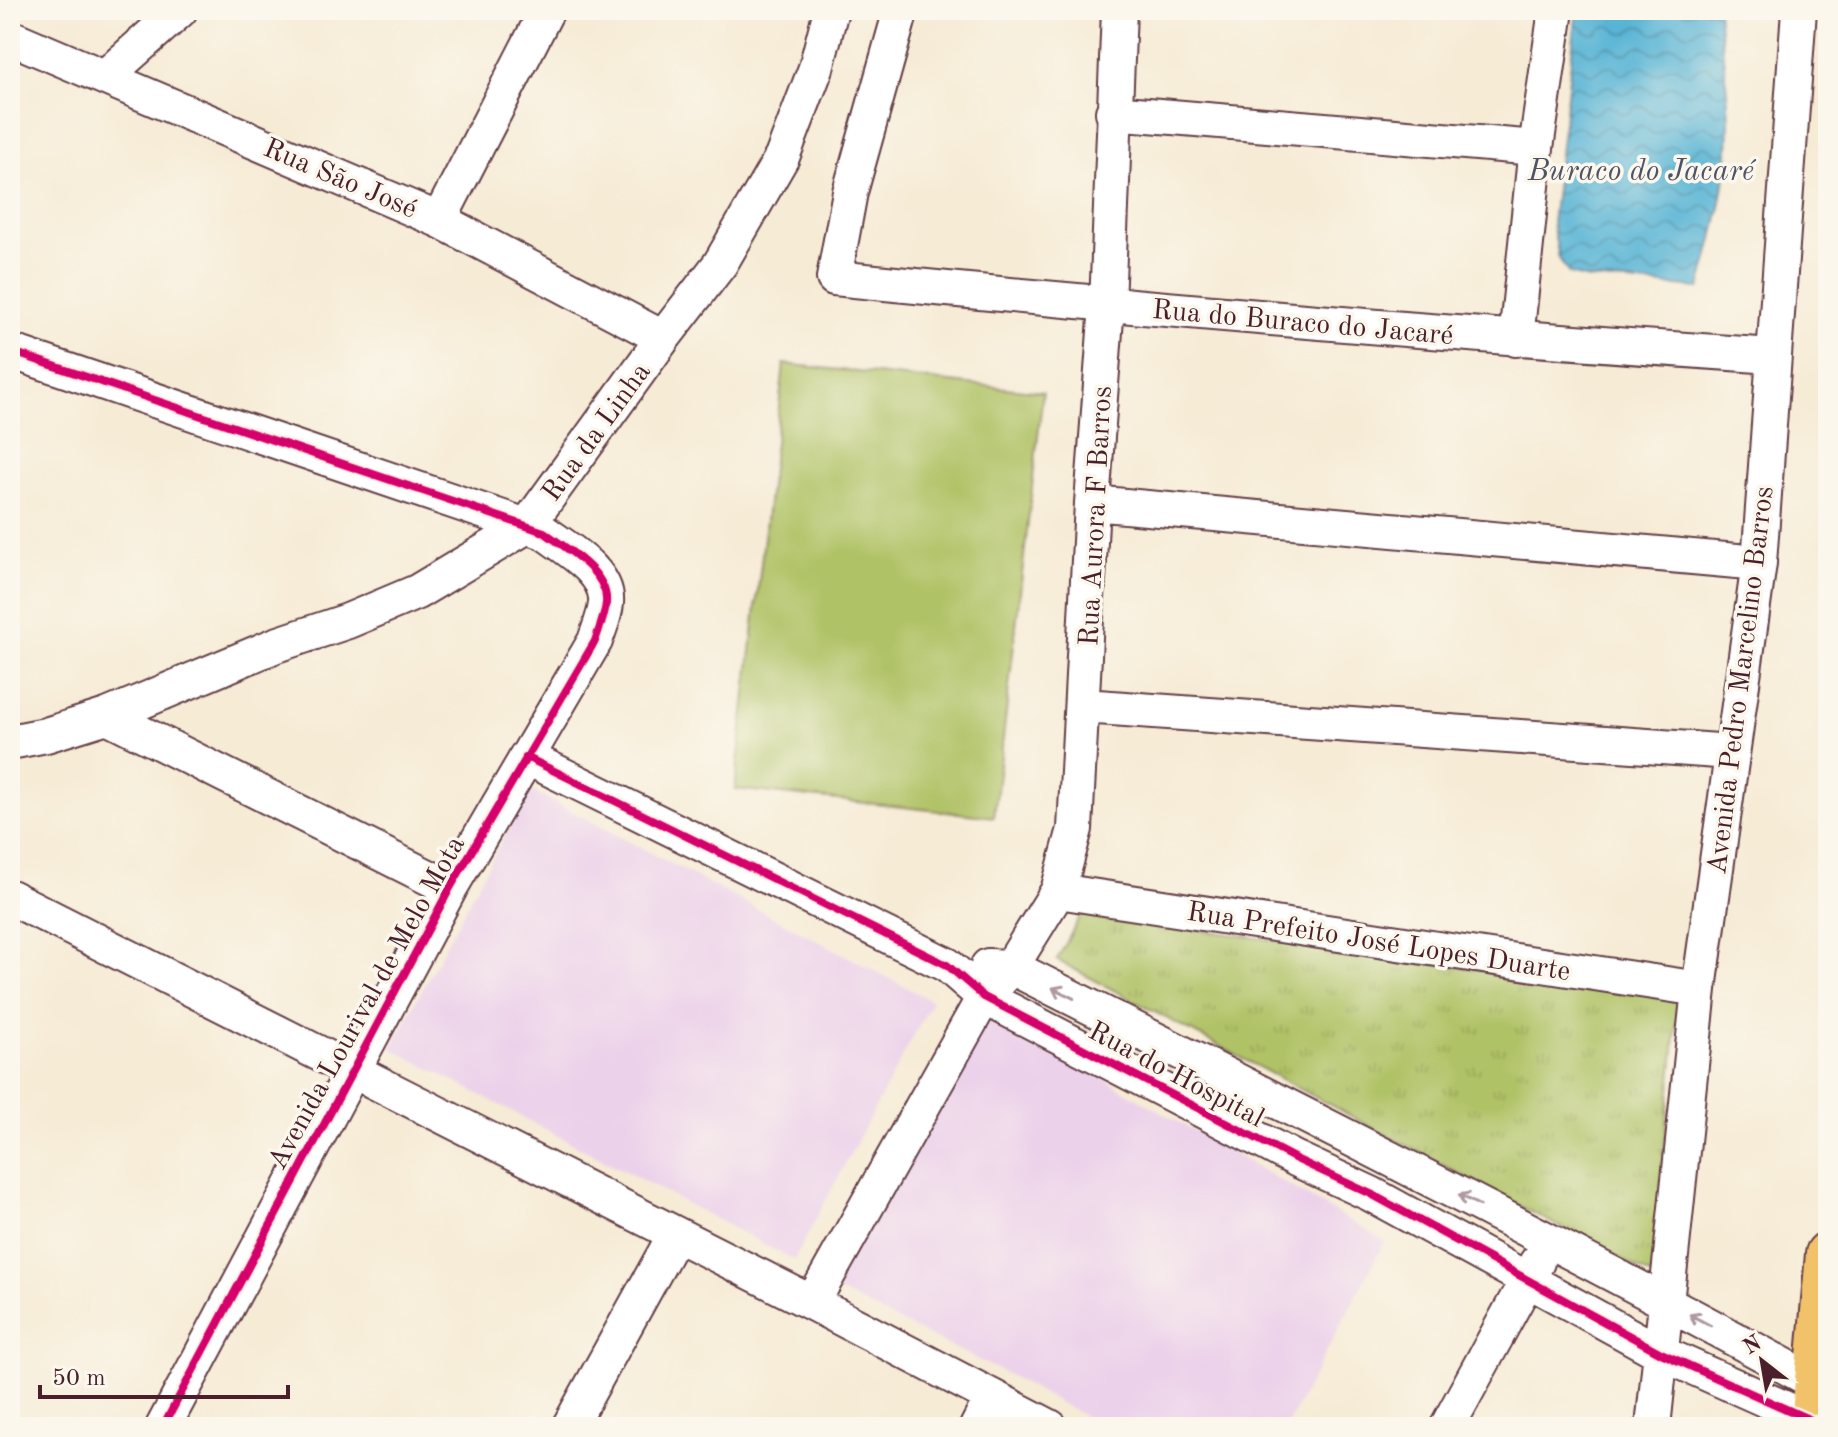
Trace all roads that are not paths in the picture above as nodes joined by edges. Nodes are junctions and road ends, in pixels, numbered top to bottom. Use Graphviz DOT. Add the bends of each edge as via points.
graph roads {
  1 [pos="180,10"];
  2 [pos="547,10"];
  3 [pos="831,10"];
  4 [pos="901,10"];
  5 [pos="1119,10"];
  6 [pos="1556,10"];
  7 [pos="1799,10"];
  8 [pos="10,37"];
  9 [pos="106,76"];
  10 [pos="1113,112"];
  11 [pos="1536,148"];
  12 [pos="439,220"];
  13 [pos="1107,305"];
  14 [pos="663,338"];
  15 [pos="1516,339"];
  16 [pos="10,351"];
  17 [pos="1773,356"];
  18 [pos="1092,503"];
  19 [pos="527,526"];
  20 [pos="1759,563"];
  21 [pos="1083,706"];
  22 [pos="107,716"];
  23 [pos="10,742"];
  24 [pos="1732,752"];
  25 [pos="526,757"];
  26 [pos="450,888"];
  27 [pos="1058,891"];
  28 [pos="10,897"];
  29 [pos="947,965"];
  30 [pos="1011,967"];
  31 [pos="1699,989"];
  32 [pos="984,997"];
  33 [pos="352,1069"];
  34 [pos="1317,1120"];
  35 [pos="1296,1159"];
  36 [pos="675,1235"];
  37 [pos="1550,1242"];
  38 [pos="1828,1254"];
  39 [pos="1527,1280"];
  40 [pos="1666,1301"];
  41 [pos="812,1303"];
  42 [pos="1661,1353"];
  43 [pos="1815,1411"];
  44 [pos="985,1413"];
  45 [pos="163,1427"];
  46 [pos="569,1427"];
  47 [pos="1050,1427"];
  48 [pos="1447,1427"];
  49 [pos="1653,1427"];
  1 -- 9 [label="street"];
  2 -- 12 [label="street"];
  3 -- 14 [label="street, Rua da Linha" via="816,68 782,157 720,264"];
  4 -- 13 [label="street, Rua do Buraco do Jacaré" via="850,192 834,278"];
  5 -- 10 [label="street, Rua Aurora F Barros"];
  6 -- 11 [label="street"];
  7 -- 17 [label="street, Avenida Pedro Marcelino Barros"];
  8 -- 9 [label="street, Rua São José"];
  9 -- 12 [label="street, Rua São José"];
  10 -- 11 [label="street"];
  10 -- 13 [label="street, Rua Aurora F Barros"];
  11 -- 15 [label="street"];
  12 -- 14 [label="street, Rua São José"];
  13 -- 15 [label="street, Rua do Buraco do Jacaré"];
  13 -- 18 [label="street, Rua Aurora F Barros"];
  14 -- 19 [label="street, Rua da Linha"];
  15 -- 17 [label="street, Rua do Buraco do Jacaré"];
  16 -- 19 [label="street"];
  17 -- 20 [label="street, Avenida Pedro Marcelino Barros"];
  18 -- 20 [label="street"];
  18 -- 21 [label="street, Rua Aurora F Barros"];
  19 -- 22 [label="street, Rua da Linha" via="417,592"];
  19 -- 25 [label="street, Avenida Lourival de Melo Mota" via="544,532 594,573 607,601 595,641"];
  20 -- 24 [label="street, Avenida Pedro Marcelino Barros"];
  21 -- 24 [label="street"];
  21 -- 27 [label="street, Rua Aurora F Barros" via="1075,829"];
  22 -- 23 [label="street, Rua da Linha"];
  22 -- 26 [label="street"];
  24 -- 31 [label="street, Avenida Pedro Marcelino Barros"];
  25 -- 26 [label="street, Avenida Lourival de Melo Mota"];
  25 -- 29 [label="street, Rua do Hospital"];
  26 -- 33 [label="street, Avenida Lourival de Melo Mota"];
  27 -- 30 [label="street, Rua Aurora F Barros"];
  27 -- 31 [label="street, Rua Prefeito José Lopes Duarte"];
  28 -- 33 [label="street"];
  29 -- 30 [label="street, Rua do Hospital"];
  29 -- 32 [label="street, Rua do Hospital"];
  30 -- 32 [label="street, Rua Aurora F Barros"];
  34 -- 30 [label="street, Rua do Hospital, one-way"];
  31 -- 40 [label="street, Avenida Pedro Marcelino Barros"];
  32 -- 35 [label="street, Rua do Hospital"];
  32 -- 41 [label="street, Rua Aurora F Barros"];
  33 -- 36 [label="street"];
  33 -- 45 [label="street, Avenida Lourival de Melo Mota"];
  34 -- 35 [label="street"];
  37 -- 34 [label="street, Rua do Hospital, one-way"];
  35 -- 39 [label="street, Rua do Hospital"];
  36 -- 41 [label="street"];
  36 -- 46 [label="street"];
  37 -- 39 [label="street"];
  37 -- 40 [label="street, Rua do Hospital"];
  38 -- 43 [label="main road"];
  39 -- 42 [label="street, Rua do Hospital"];
  39 -- 48 [label="street"];
  40 -- 42 [label="street, Avenida Pedro Marcelino Barros"];
  43 -- 40 [label="street, Rua do Hospital, one-way"];
  41 -- 44 [label="street"];
  42 -- 43 [label="street, Rua do Hospital"];
  42 -- 49 [label="street, Avenida Pedro Marcelino Barros"];
  44 -- 47 [label="street"];
}
